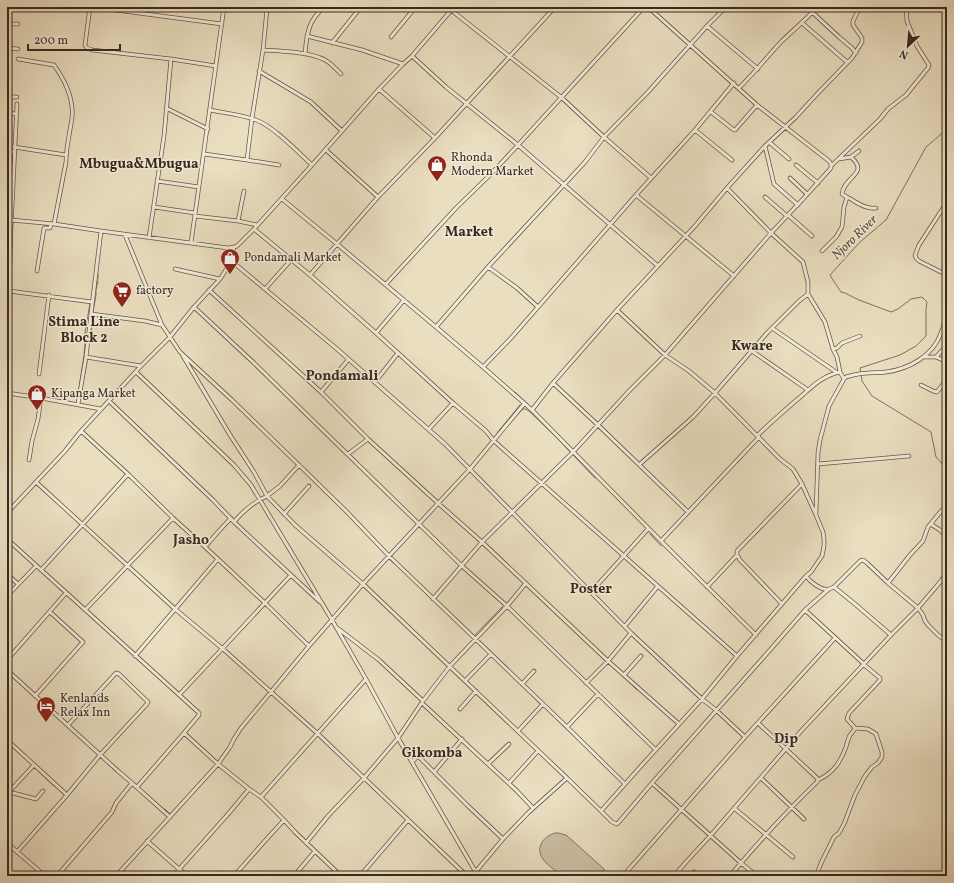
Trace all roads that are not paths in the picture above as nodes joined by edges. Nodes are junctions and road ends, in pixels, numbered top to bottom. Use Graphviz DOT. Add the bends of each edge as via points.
graph roads {
  1 [pos="90,7"];
  2 [pos="93,7"];
  3 [pos="224,7"];
  4 [pos="249,7"];
  5 [pos="323,7"];
  6 [pos="361,7"];
  7 [pos="454,7"];
  8 [pos="555,7"];
  9 [pos="644,7"];
  10 [pos="648,7"];
  11 [pos="726,7"];
  12 [pos="817,7"];
  13 [pos="860,7"];
  14 [pos="906,7"];
  15 [pos="113,8"];
  16 [pos="268,8"];
  17 [pos="414,8"];
  18 [pos="451,10"];
  19 [pos="812,12"];
  20 [pos="802,23"];
  21 [pos="7,24"];
  22 [pos="18,24"];
  23 [pos="222,24"];
  24 [pos="707,26"];
  25 [pos="307,36"];
  26 [pos="391,37"];
  27 [pos="332,42"];
  28 [pos="691,45"];
  29 [pos="7,48"];
  30 [pos="18,49"];
  31 [pos="263,50"];
  32 [pos="856,52"];
  33 [pos="305,54"];
  34 [pos="412,56"];
  35 [pos="510,57"];
  36 [pos="18,59"];
  37 [pos="171,59"];
  38 [pos="847,62"];
  39 [pos="403,64"];
  40 [pos="216,66"];
  41 [pos="758,69"];
  42 [pos="259,71"];
  43 [pos="341,74"];
  44 [pos="734,83"];
  45 [pos="739,88"];
  46 [pos="378,89"];
  47 [pos="7,97"];
  48 [pos="17,97"];
  49 [pos="562,98"];
  50 [pos="17,104"];
  51 [pos="466,104"];
  52 [pos="757,105"];
  53 [pos="166,108"];
  54 [pos="210,110"];
  55 [pos="711,112"];
  56 [pos="7,113"];
  57 [pos="16,114"];
  58 [pos="252,118"];
  59 [pos="785,127"];
  60 [pos="208,129"];
  61 [pos="695,130"];
  62 [pos="342,131"];
  63 [pos="604,137"];
  64 [pos="435,138"];
  65 [pos="768,142"];
  66 [pos="518,145"];
  67 [pos="765,146"];
  68 [pos="14,147"];
  69 [pos="326,150"];
  70 [pos="859,151"];
  71 [pos="7,152"];
  72 [pos="14,152"];
  73 [pos="204,154"];
  74 [pos="66,155"];
  75 [pos="851,157"];
  76 [pos="789,159"];
  77 [pos="839,159"];
  78 [pos="247,160"];
  79 [pos="732,160"];
  80 [pos="279,165"];
  81 [pos="312,165"];
  82 [pos="796,165"];
  83 [pos="831,166"];
  84 [pos="651,178"];
  85 [pos="790,178"];
  86 [pos="157,181"];
  87 [pos="818,182"];
  88 [pos="564,184"];
  89 [pos="199,187"];
  90 [pos="7,188"];
  91 [pos="13,188"];
  92 [pos="727,188"];
  93 [pos="244,191"];
  94 [pos="807,194"];
  95 [pos="636,195"];
  96 [pos="378,197"];
  97 [pos="765,197"];
  98 [pos="847,197"];
  99 [pos="282,199"];
  100 [pos="947,202"];
  101 [pos="798,205"];
  102 [pos="154,207"];
  103 [pos="876,208"];
  104 [pos="195,214"];
  105 [pos="787,215"];
  106 [pos="11,220"];
  107 [pos="238,221"];
  108 [pos="53,224"];
  109 [pos="610,224"];
  110 [pos="257,225"];
  111 [pos="9,228"];
  112 [pos="254,229"];
  113 [pos="101,231"];
  114 [pos="771,233"];
  115 [pos="125,235"];
  116 [pos="686,236"];
  117 [pos="812,236"];
  118 [pos="149,238"];
  119 [pos="191,243"];
  120 [pos="337,244"];
  121 [pos="234,247"];
  122 [pos="822,251"];
  123 [pos="291,260"];
  124 [pos="231,262"];
  125 [pos="658,266"];
  126 [pos="8,267"];
  127 [pos="488,267"];
  128 [pos="175,269"];
  129 [pos="37,271"];
  130 [pos="310,275"];
  131 [pos="947,275"];
  132 [pos="734,276"];
  133 [pos="220,279"];
  134 [pos="386,284"];
  135 [pos="265,289"];
  136 [pos="209,290"];
  137 [pos="9,291"];
  138 [pos="808,294"];
  139 [pos="49,295"];
  140 [pos="404,300"];
  141 [pos="92,302"];
  142 [pos="8,306"];
  143 [pos="194,307"];
  144 [pos="538,307"];
  145 [pos="947,309"];
  146 [pos="617,310"];
  147 [pos="91,314"];
  148 [pos="162,325"];
  149 [pos="436,327"];
  150 [pos="772,328"];
  151 [pos="376,333"];
  152 [pos="860,336"];
  153 [pos="170,337"];
  154 [pos="7,345"];
  155 [pos="947,345"];
  156 [pos="833,349"];
  157 [pos="752,351"];
  158 [pos="180,352"];
  159 [pos="7,353"];
  160 [pos="398,353"];
  161 [pos="665,355"];
  162 [pos="924,357"];
  163 [pos="936,357"];
  164 [pos="86,358"];
  165 [pos="348,360"];
  166 [pos="947,362"];
  167 [pos="141,366"];
  168 [pos="483,367"];
  169 [pos="136,372"];
  170 [pos="838,372"];
  171 [pos="39,374"];
  172 [pos="844,379"];
  173 [pos="947,379"];
  174 [pos="375,382"];
  175 [pos="553,383"];
  176 [pos="920,385"];
  177 [pos="808,390"];
  178 [pos="321,392"];
  179 [pos="7,393"];
  180 [pos="715,393"];
  181 [pos="41,398"];
  182 [pos="109,401"];
  183 [pos="453,403"];
  184 [pos="78,404"];
  185 [pos="524,404"];
  186 [pos="101,409"];
  187 [pos="532,410"];
  188 [pos="598,425"];
  189 [pos="428,429"];
  190 [pos="81,431"];
  191 [pos="759,436"];
  192 [pos="368,439"];
  193 [pos="494,441"];
  194 [pos="573,452"];
  195 [pos="348,454"];
  196 [pos="909,456"];
  197 [pos="30,460"];
  198 [pos="640,464"];
  199 [pos="818,464"];
  200 [pos="299,465"];
  201 [pos="470,470"];
  202 [pos="128,474"];
  203 [pos="36,482"];
  204 [pos="542,482"];
  205 [pos="802,484"];
  206 [pos="310,486"];
  207 [pos="267,496"];
  208 [pos="260,499"];
  209 [pos="439,504"];
  210 [pos="947,506"];
  211 [pos="512,512"];
  212 [pos="688,512"];
  213 [pos="7,513"];
  214 [pos="284,514"];
  215 [pos="816,515"];
  216 [pos="173,518"];
  217 [pos="232,520"];
  218 [pos="83,524"];
  219 [pos="419,524"];
  220 [pos="932,524"];
  221 [pos="648,528"];
  222 [pos="947,538"];
  223 [pos="7,539"];
  224 [pos="482,542"];
  225 [pos="661,542"];
  226 [pos="206,547"];
  227 [pos="737,555"];
  228 [pos="389,556"];
  229 [pos="624,556"];
  230 [pos="218,559"];
  231 [pos="36,566"];
  232 [pos="127,566"];
  233 [pos="462,566"];
  234 [pos="41,570"];
  235 [pos="7,574"];
  236 [pos="947,574"];
  237 [pos="292,575"];
  238 [pos="806,576"];
  239 [pos="942,579"];
  240 [pos="526,583"];
  241 [pos="888,583"];
  242 [pos="947,583"];
  243 [pos="18,584"];
  244 [pos="363,584"];
  245 [pos="658,586"];
  246 [pos="707,587"];
  247 [pos="834,587"];
  248 [pos="829,589"];
  249 [pos="591,592"];
  250 [pos="66,593"];
  251 [pos="7,596"];
  252 [pos="433,599"];
  253 [pos="266,603"];
  254 [pos="322,604"];
  255 [pos="782,604"];
  256 [pos="507,606"];
  257 [pos="918,608"];
  258 [pos="176,609"];
  259 [pos="85,610"];
  260 [pos="805,610"];
  261 [pos="50,612"];
  262 [pos="332,620"];
  263 [pos="335,626"];
  264 [pos="624,626"];
  265 [pos="631,633"];
  266 [pos="756,635"];
  267 [pos="891,635"];
  268 [pos="835,638"];
  269 [pos="476,639"];
  270 [pos="947,642"];
  271 [pos="309,646"];
  272 [pos="223,649"];
  273 [pos="491,654"];
  274 [pos="135,656"];
  275 [pos="641,656"];
  276 [pos="737,656"];
  277 [pos="7,660"];
  278 [pos="608,661"];
  279 [pos="864,664"];
  280 [pos="450,666"];
  281 [pos="7,670"];
  282 [pos="534,671"];
  283 [pos="624,675"];
  284 [pos="366,679"];
  285 [pos="465,681"];
  286 [pos="586,683"];
  287 [pos="522,684"];
  288 [pos="476,691"];
  289 [pos="271,692"];
  290 [pos="598,694"];
  291 [pos="179,695"];
  292 [pos="35,696"];
  293 [pos="702,699"];
  294 [pos="423,702"];
  295 [pos="543,704"];
  296 [pos="460,709"];
  297 [pos="716,710"];
  298 [pos="758,723"];
  299 [pos="679,724"];
  300 [pos="68,725"];
  301 [pos="567,727"];
  302 [pos="855,728"];
  303 [pos="518,731"];
  304 [pos="317,733"];
  305 [pos="184,734"];
  306 [pos="745,737"];
  307 [pos="398,738"];
  308 [pos="7,740"];
  309 [pos="462,740"];
  310 [pos="509,744"];
  311 [pos="656,750"];
  312 [pos="786,750"];
  313 [pos="537,752"];
  314 [pos="100,755"];
  315 [pos="412,762"];
  316 [pos="218,764"];
  317 [pos="488,764"];
  318 [pos="34,765"];
  319 [pos="434,772"];
  320 [pos="364,778"];
  321 [pos="566,778"];
  322 [pos="761,778"];
  323 [pos="818,780"];
  324 [pos="132,783"];
  325 [pos="509,783"];
  326 [pos="652,783"];
  327 [pos="625,784"];
  328 [pos="138,787"];
  329 [pos="248,789"];
  330 [pos="43,791"];
  331 [pos="8,793"];
  332 [pos="67,794"];
  333 [pos="261,797"];
  334 [pos="791,806"];
  335 [pos="533,808"];
  336 [pos="681,808"];
  337 [pos="734,808"];
  338 [pos="602,811"];
  339 [pos="170,817"];
  340 [pos="804,819"];
  341 [pos="284,820"];
  342 [pos="408,820"];
  343 [pos="766,834"];
  344 [pos="711,835"];
  345 [pos="503,839"];
  346 [pos="147,841"];
  347 [pos="7,843"];
  348 [pos="306,843"];
  349 [pos="315,851"];
  350 [pos="17,852"];
  351 [pos="793,857"];
  352 [pos="741,863"];
  353 [pos="180,868"];
  354 [pos="475,871"];
  355 [pos="694,872"];
  356 [pos="44,876"];
  357 [pos="57,876"];
  358 [pos="116,876"];
  359 [pos="173,876"];
  360 [pos="187,876"];
  361 [pos="234,876"];
  362 [pos="294,876"];
  363 [pos="341,876"];
  364 [pos="360,876"];
  365 [pos="467,876"];
  366 [pos="472,876"];
  367 [pos="478,876"];
  368 [pos="623,876"];
  369 [pos="674,876"];
  370 [pos="699,876"];
  371 [pos="730,876"];
  372 [pos="757,876"];
  373 [pos="816,876"];
  1 -- 37 [label="street" via="85,45 87,48"];
  2 -- 15 [label="street"];
  3 -- 23 [label="street"];
  4 -- 16 [label="street"];
  5 -- 25 [label="street" via="313,19"];
  6 -- 27 [label="street"];
  7 -- 18 [label="street"];
  8 -- 35 [label="street"];
  9 -- 49 [label="street"];
  10 -- 28 [label="street"];
  11 -- 24 [label="street"];
  12 -- 19 [label="street"];
  13 -- 32 [label="street" via="853,23 853,27 862,38"];
  14 -- 77 [label="street" via="907,21 928,68 906,95 888,109"];
  15 -- 23 [label="street"];
  16 -- 31 [label="street"];
  17 -- 26 [label="street"];
  18 -- 34 [label="street"];
  18 -- 35 [label="street"];
  19 -- 20 [label="street"];
  19 -- 32 [label="street"];
  20 -- 38 [label="street"];
  20 -- 41 [label="street" via="781,42"];
  21 -- 22 [label="street"];
  23 -- 40 [label="street"];
  24 -- 28 [label="street"];
  24 -- 41 [label="street"];
  25 -- 27 [label="street"];
  25 -- 33 [label="street"];
  27 -- 39 [label="street"];
  28 -- 44 [label="street"];
  28 -- 63 [label="street"];
  29 -- 30 [label="street"];
  31 -- 33 [label="street"];
  31 -- 42 [label="street"];
  32 -- 38 [label="street"];
  33 -- 43 [label="street" via="324,59"];
  34 -- 39 [label="street"];
  34 -- 51 [label="street"];
  35 -- 49 [label="street"];
  35 -- 51 [label="street"];
  36 -- 74 [label="street" via="54,65 62,77 73,110"];
  37 -- 40 [label="street"];
  37 -- 53 [label="street"];
  38 -- 59 [label="street"];
  39 -- 46 [label="street"];
  40 -- 54 [label="street"];
  41 -- 45 [label="street"];
  42 -- 58 [label="street"];
  42 -- 62 [label="street" via="311,102"];
  44 -- 45 [label="street"];
  44 -- 55 [label="street"];
  45 -- 52 [label="street"];
  46 -- 62 [label="street"];
  46 -- 64 [label="street"];
  47 -- 48 [label="street"];
  49 -- 63 [label="street"];
  49 -- 66 [label="street"];
  50 -- 57 [label="street"];
  51 -- 64 [label="street"];
  51 -- 66 [label="street"];
  52 -- 55 [label="street" via="735,130"];
  52 -- 59 [label="street"];
  53 -- 60 [label="street"];
  53 -- 86 [label="street"];
  54 -- 58 [label="street"];
  54 -- 60 [label="street"];
  55 -- 61 [label="street"];
  56 -- 57 [label="street"];
  57 -- 68 [label="street"];
  58 -- 78 [label="street"];
  58 -- 81 [label="street" via="263,122 276,132"];
  59 -- 65 [label="street"];
  59 -- 83 [label="street" via="829,161"];
  60 -- 73 [label="street"];
  61 -- 79 [label="street"];
  61 -- 84 [label="street"];
  62 -- 69 [label="street"];
  63 -- 84 [label="street"];
  63 -- 88 [label="street"];
  64 -- 96 [label="street"];
  65 -- 67 [label="street"];
  65 -- 76 [label="street"];
  66 -- 88 [label="street"];
  66 -- 134 [label="street"];
  67 -- 92 [label="street"];
  67 -- 101 [label="street" via="774,184"];
  68 -- 72 [label="street"];
  68 -- 74 [label="street"];
  69 -- 81 [label="street"];
  69 -- 96 [label="street"];
  70 -- 75 [label="street"];
  71 -- 72 [label="street"];
  72 -- 91 [label="street"];
  73 -- 78 [label="street"];
  73 -- 89 [label="street"];
  74 -- 108 [label="street"];
  75 -- 77 [label="street"];
  75 -- 98 [label="street" via="857,162 858,169 844,187 842,194"];
  77 -- 83 [label="street"];
  78 -- 80 [label="street"];
  81 -- 99 [label="street"];
  82 -- 87 [label="street"];
  83 -- 87 [label="street"];
  84 -- 95 [label="street"];
  85 -- 94 [label="street"];
  86 -- 89 [label="street"];
  86 -- 102 [label="street"];
  87 -- 94 [label="street"];
  88 -- 109 [label="street"];
  88 -- 127 [label="street"];
  89 -- 104 [label="street"];
  90 -- 91 [label="street"];
  91 -- 106 [label="street"];
  92 -- 114 [label="street"];
  92 -- 116 [label="street"];
  93 -- 107 [label="street"];
  94 -- 101 [label="street"];
  95 -- 109 [label="street"];
  95 -- 116 [label="street"];
  96 -- 120 [label="street"];
  97 -- 105 [label="street"];
  98 -- 103 [label="street" via="867,208"];
  98 -- 122 [label="street" via="842,227"];
  99 -- 110 [label="street"];
  99 -- 120 [label="street"];
  100 -- 131 [label="street" via="915,255 919,261"];
  101 -- 105 [label="street"];
  102 -- 104 [label="street"];
  102 -- 118 [label="street"];
  104 -- 107 [label="street"];
  104 -- 119 [label="street"];
  105 -- 114 [label="street"];
  105 -- 117 [label="street"];
  106 -- 108 [label="street"];
  106 -- 111 [label="street"];
  107 -- 110 [label="street"];
  108 -- 113 [label="street"];
  108 -- 129 [label="street" via="50,228 44,228"];
  109 -- 125 [label="street"];
  109 -- 144 [label="street"];
  110 -- 112 [label="street"];
  111 -- 126 [label="street"];
  112 -- 121 [label="street"];
  112 -- 123 [label="street"];
  113 -- 115 [label="street"];
  113 -- 141 [label="street"];
  114 -- 132 [label="street"];
  114 -- 138 [label="street" via="803,262"];
  115 -- 118 [label="street"];
  115 -- 148 [label="street"];
  116 -- 125 [label="street"];
  116 -- 132 [label="street"];
  118 -- 119 [label="street"];
  119 -- 121 [label="street"];
  120 -- 130 [label="street"];
  120 -- 134 [label="street"];
  121 -- 124 [label="street"];
  123 -- 130 [label="street"];
  123 -- 135 [label="street"];
  124 -- 133 [label="street"];
  124 -- 135 [label="street"];
  125 -- 146 [label="street"];
  126 -- 137 [label="street"];
  127 -- 144 [label="street"];
  127 -- 149 [label="street"];
  128 -- 133 [label="street"];
  130 -- 151 [label="street"];
  132 -- 161 [label="street"];
  133 -- 136 [label="street"];
  134 -- 140 [label="street"];
  135 -- 165 [label="street"];
  136 -- 143 [label="street"];
  136 -- 178 [label="street"];
  137 -- 139 [label="street"];
  137 -- 142 [label="street"];
  138 -- 150 [label="street"];
  138 -- 156 [label="street" via="825,322"];
  139 -- 141 [label="street"];
  139 -- 171 [label="street"];
  140 -- 149 [label="street"];
  140 -- 151 [label="street"];
  141 -- 147 [label="street"];
  142 -- 154 [label="street"];
  143 -- 153 [label="street"];
  143 -- 195 [label="street"];
  144 -- 168 [label="street"];
  145 -- 162 [label="street" via="941,334"];
  146 -- 161 [label="street"];
  146 -- 175 [label="street"];
  147 -- 148 [label="street"];
  147 -- 164 [label="street"];
  148 -- 153 [label="street"];
  149 -- 168 [label="street"];
  150 -- 157 [label="street"];
  150 -- 170 [label="street"];
  151 -- 160 [label="street"];
  152 -- 156 [label="street"];
  153 -- 158 [label="street"];
  153 -- 167 [label="street"];
  154 -- 159 [label="street"];
  155 -- 163 [label="street"];
  156 -- 170 [label="street" via="837,356"];
  157 -- 177 [label="street"];
  157 -- 180 [label="street"];
  158 -- 200 [label="street"];
  158 -- 207 [label="street"];
  160 -- 174 [label="street"];
  160 -- 183 [label="street"];
  161 -- 180 [label="street"];
  161 -- 188 [label="street"];
  162 -- 163 [label="street"];
  162 -- 172 [label="street" via="906,367"];
  163 -- 166 [label="street"];
  164 -- 167 [label="street"];
  164 -- 184 [label="street"];
  165 -- 174 [label="street"];
  165 -- 178 [label="street"];
  167 -- 169 [label="street"];
  168 -- 185 [label="street"];
  169 -- 182 [label="street"];
  169 -- 208 [label="street" via="234,465"];
  170 -- 172 [label="street"];
  170 -- 177 [label="street" via="819,380"];
  172 -- 199 [label="street" via="829,406 820,440"];
  173 -- 176 [label="street" via="937,392"];
  174 -- 189 [label="street"];
  175 -- 187 [label="street"];
  175 -- 188 [label="street"];
  177 -- 191 [label="street"];
  178 -- 192 [label="street"];
  179 -- 181 [label="street"];
  180 -- 191 [label="street"];
  180 -- 198 [label="street" via="693,417"];
  181 -- 184 [label="street"];
  181 -- 197 [label="street"];
  182 -- 186 [label="street"];
  182 -- 217 [label="street"];
  183 -- 189 [label="street"];
  183 -- 193 [label="street"];
  184 -- 186 [label="street"];
  185 -- 187 [label="street"];
  185 -- 193 [label="street"];
  186 -- 190 [label="street"];
  187 -- 194 [label="street"];
  188 -- 194 [label="street"];
  188 -- 198 [label="street"];
  189 -- 201 [label="street"];
  190 -- 202 [label="street"];
  190 -- 203 [label="street"];
  191 -- 205 [label="street" via="793,469"];
  191 -- 212 [label="street"];
  192 -- 195 [label="street"];
  192 -- 209 [label="street"];
  193 -- 201 [label="street"];
  193 -- 204 [label="street"];
  194 -- 204 [label="street"];
  194 -- 221 [label="street"];
  195 -- 219 [label="street"];
  196 -- 199 [label="street"];
  198 -- 212 [label="street"];
  199 -- 215 [label="street"];
  200 -- 207 [label="street"];
  200 -- 228 [label="street"];
  201 -- 209 [label="street"];
  201 -- 211 [label="street"];
  202 -- 216 [label="street"];
  202 -- 218 [label="street"];
  203 -- 213 [label="street"];
  203 -- 218 [label="street"];
  204 -- 211 [label="street"];
  204 -- 229 [label="street"];
  205 -- 215 [label="street"];
  205 -- 227 [label="street"];
  206 -- 214 [label="street"];
  207 -- 208 [label="street"];
  207 -- 214 [label="street"];
  208 -- 217 [label="street"];
  208 -- 254 [label="street"];
  209 -- 219 [label="street"];
  209 -- 224 [label="street"];
  210 -- 220 [label="street"];
  211 -- 224 [label="street"];
  211 -- 249 [label="street"];
  212 -- 225 [label="street"];
  214 -- 244 [label="street"];
  215 -- 238 [label="street" via="823,532 824,546 820,559"];
  216 -- 226 [label="street"];
  216 -- 232 [label="street"];
  217 -- 226 [label="street"];
  217 -- 237 [label="street"];
  218 -- 232 [label="street"];
  218 -- 234 [label="street"];
  219 -- 228 [label="street"];
  219 -- 233 [label="street"];
  220 -- 222 [label="street"];
  220 -- 241 [label="street" via="928,527 923,542"];
  221 -- 225 [label="street"];
  221 -- 229 [label="street"];
  223 -- 231 [label="street"];
  224 -- 233 [label="street"];
  224 -- 240 [label="street"];
  225 -- 246 [label="street"];
  226 -- 230 [label="street"];
  227 -- 246 [label="street"];
  227 -- 255 [label="street"];
  228 -- 244 [label="street"];
  228 -- 252 [label="street"];
  229 -- 245 [label="street"];
  229 -- 249 [label="street"];
  230 -- 253 [label="street"];
  230 -- 258 [label="street"];
  231 -- 234 [label="street"];
  231 -- 243 [label="street"];
  232 -- 258 [label="street"];
  232 -- 259 [label="street"];
  233 -- 252 [label="street"];
  233 -- 256 [label="street"];
  234 -- 250 [label="street"];
  235 -- 243 [label="street"];
  236 -- 239 [label="street"];
  237 -- 253 [label="street"];
  237 -- 254 [label="street"];
  238 -- 248 [label="street" via="826,591"];
  238 -- 255 [label="street"];
  239 -- 242 [label="street"];
  239 -- 257 [label="street"];
  240 -- 256 [label="street"];
  240 -- 278 [label="street"];
  241 -- 247 [label="street" via="863,560"];
  241 -- 257 [label="street"];
  243 -- 251 [label="street"];
  244 -- 262 [label="street"];
  244 -- 280 [label="street"];
  245 -- 264 [label="street"];
  245 -- 276 [label="street"];
  246 -- 266 [label="street"];
  247 -- 248 [label="street"];
  247 -- 267 [label="street"];
  248 -- 260 [label="street"];
  249 -- 264 [label="street"];
  250 -- 259 [label="street"];
  250 -- 261 [label="street"];
  252 -- 269 [label="street"];
  253 -- 271 [label="street"];
  253 -- 272 [label="street"];
  254 -- 262 [label="street"];
  255 -- 266 [label="street"];
  256 -- 269 [label="street"];
  256 -- 286 [label="street"];
  257 -- 267 [label="street"];
  257 -- 270 [label="street" via="923,614 924,621"];
  258 -- 272 [label="street"];
  258 -- 274 [label="street"];
  259 -- 274 [label="street"];
  260 -- 268 [label="street"];
  260 -- 297 [label="street"];
  261 -- 277 [label="street"];
  261 -- 292 [label="street" via="83,642"];
  262 -- 263 [label="street"];
  262 -- 271 [label="street"];
  263 -- 284 [label="street"];
  263 -- 294 [label="street" via="379,660"];
  264 -- 265 [label="street"];
  265 -- 278 [label="street"];
  265 -- 293 [label="street"];
  266 -- 276 [label="street"];
  267 -- 279 [label="street"];
  268 -- 279 [label="street"];
  268 -- 298 [label="street"];
  269 -- 273 [label="street"];
  269 -- 280 [label="street"];
  271 -- 289 [label="street"];
  272 -- 289 [label="street"];
  272 -- 291 [label="street"];
  273 -- 285 [label="street"];
  273 -- 287 [label="street"];
  274 -- 291 [label="street"];
  275 -- 283 [label="street"];
  276 -- 293 [label="street"];
  278 -- 283 [label="street"];
  278 -- 286 [label="street"];
  279 -- 302 [label="street" via="880,680 849,713 847,719"];
  279 -- 312 [label="street"];
  280 -- 285 [label="street"];
  280 -- 294 [label="street"];
  281 -- 292 [label="street"];
  282 -- 287 [label="street"];
  283 -- 299 [label="street"];
  284 -- 304 [label="street"];
  284 -- 307 [label="street"];
  285 -- 288 [label="street"];
  286 -- 290 [label="street"];
  287 -- 295 [label="street"];
  288 -- 296 [label="street"];
  288 -- 303 [label="street"];
  289 -- 304 [label="street"];
  289 -- 316 [label="street" via="241,728"];
  290 -- 301 [label="street"];
  290 -- 311 [label="street"];
  291 -- 305 [label="street" via="199,713"];
  292 -- 300 [label="street"];
  293 -- 297 [label="street"];
  293 -- 299 [label="street"];
  294 -- 307 [label="street"];
  294 -- 309 [label="street"];
  295 -- 301 [label="street"];
  295 -- 303 [label="street"];
  297 -- 306 [label="street"];
  297 -- 326 [label="street"];
  298 -- 306 [label="street"];
  298 -- 312 [label="street"];
  299 -- 311 [label="street"];
  300 -- 314 [label="street"];
  300 -- 314 [label="street" via="116,674 148,701"];
  301 -- 327 [label="street"];
  302 -- 323 [label="street" via="836,766"];
  302 -- 373 [label="street" via="868,729 876,734 882,757 865,776 844,824 834,837"];
  303 -- 321 [label="street"];
  304 -- 320 [label="street"];
  304 -- 333 [label="street"];
  305 -- 316 [label="street"];
  305 -- 328 [label="street"];
  306 -- 336 [label="street"];
  307 -- 315 [label="street"];
  307 -- 320 [label="street"];
  308 -- 318 [label="street"];
  309 -- 317 [label="street"];
  309 -- 319 [label="street"];
  310 -- 317 [label="street"];
  311 -- 327 [label="street"];
  312 -- 322 [label="street"];
  312 -- 323 [label="street"];
  313 -- 325 [label="street"];
  314 -- 324 [label="street"];
  314 -- 332 [label="street"];
  315 -- 319 [label="street" via="419,757"];
  315 -- 354 [label="street"];
  316 -- 329 [label="street"];
  316 -- 339 [label="street"];
  317 -- 325 [label="street"];
  318 -- 331 [label="street"];
  318 -- 332 [label="street"];
  319 -- 345 [label="street"];
  320 -- 342 [label="street"];
  320 -- 348 [label="street"];
  321 -- 335 [label="street"];
  321 -- 338 [label="street"];
  322 -- 334 [label="street"];
  322 -- 337 [label="street"];
  323 -- 334 [label="street"];
  324 -- 328 [label="street"];
  324 -- 357 [label="street" via="112,812"];
  325 -- 335 [label="street"];
  326 -- 336 [label="street"];
  326 -- 338 [label="street" via="617,824"];
  327 -- 338 [label="street"];
  328 -- 339 [label="street"];
  329 -- 333 [label="street"];
  329 -- 353 [label="street"];
  330 -- 331 [label="street" via="36,799"];
  332 -- 350 [label="street"];
  333 -- 341 [label="street"];
  334 -- 340 [label="street"];
  334 -- 343 [label="street"];
  335 -- 345 [label="street"];
  336 -- 344 [label="street"];
  336 -- 368 [label="street"];
  337 -- 343 [label="street"];
  337 -- 344 [label="street"];
  339 -- 346 [label="street"];
  341 -- 348 [label="street"];
  341 -- 361 [label="street"];
  342 -- 364 [label="street"];
  342 -- 365 [label="street"];
  343 -- 351 [label="street"];
  343 -- 352 [label="street"];
  344 -- 352 [label="street"];
  344 -- 369 [label="street"];
  345 -- 354 [label="street"];
  346 -- 353 [label="street"];
  346 -- 358 [label="street"];
  347 -- 350 [label="street"];
  348 -- 349 [label="street"];
  349 -- 362 [label="street"];
  349 -- 363 [label="street"];
  350 -- 356 [label="street"];
  352 -- 371 [label="street"];
  352 -- 372 [label="street"];
  353 -- 359 [label="street"];
  353 -- 360 [label="street"];
  354 -- 366 [label="street"];
  354 -- 367 [label="street"];
  355 -- 370 [label="street"];
}
